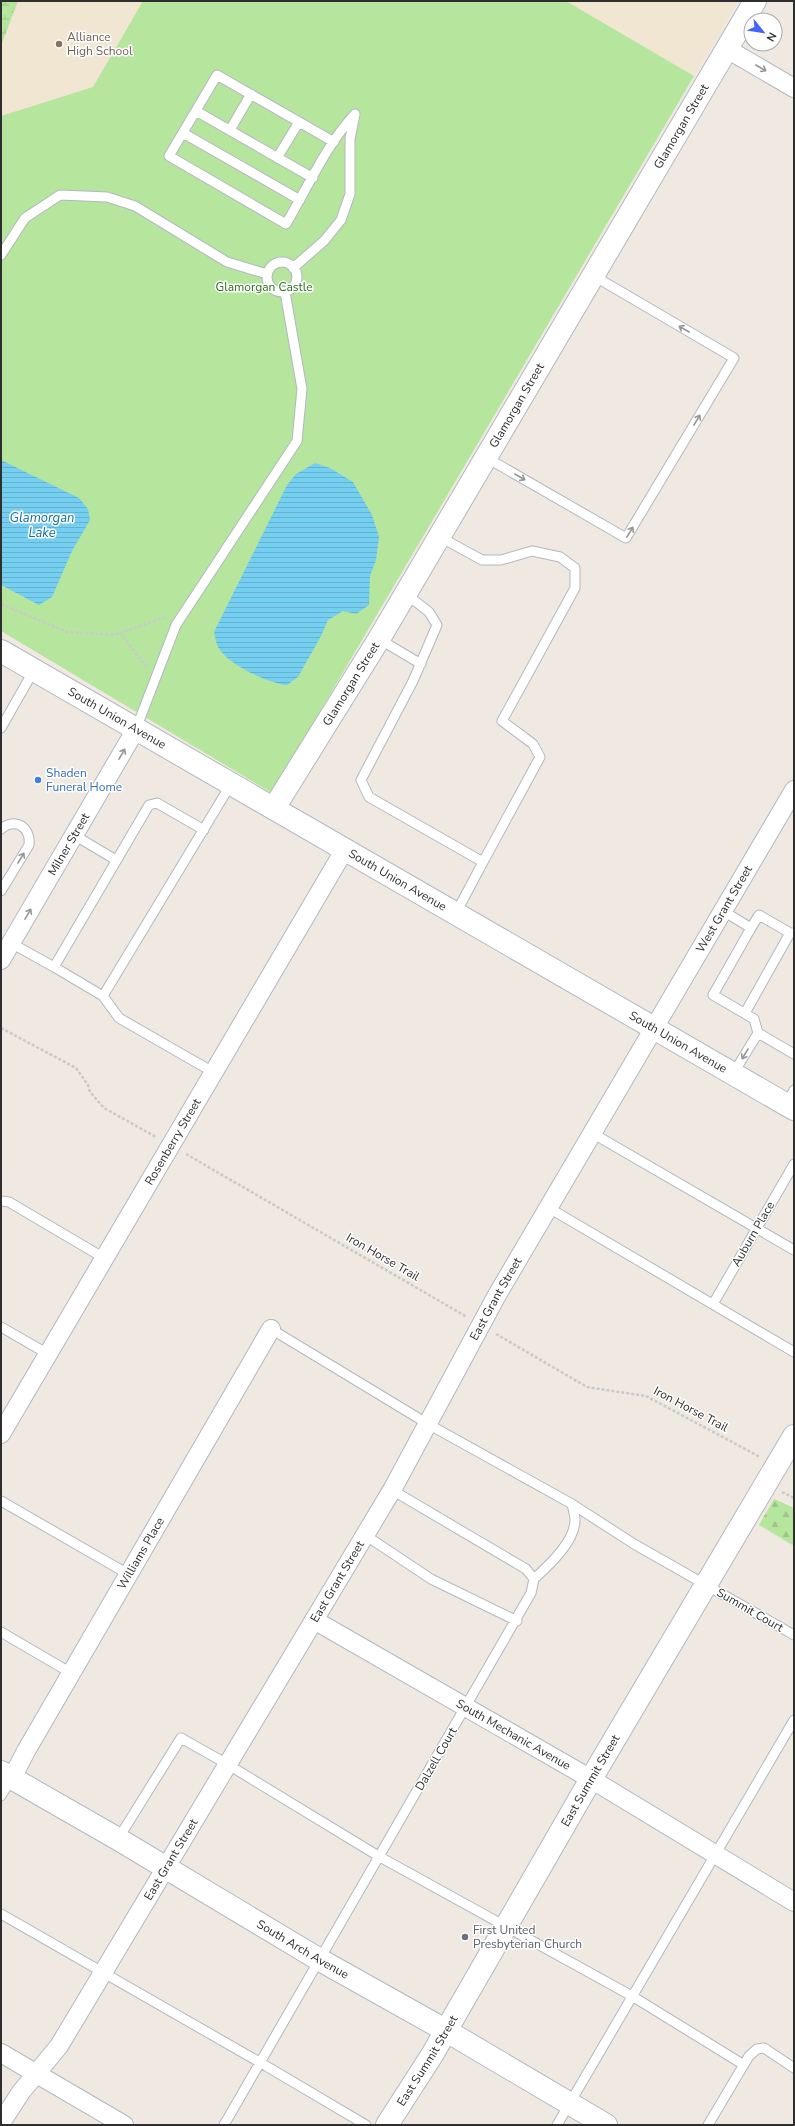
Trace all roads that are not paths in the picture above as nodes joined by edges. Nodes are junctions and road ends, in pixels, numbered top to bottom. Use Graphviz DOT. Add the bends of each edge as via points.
graph roads {
  1 [pos="755,1"];
  2 [pos="727,49"];
  3 [pos="794,88"];
  4 [pos="251,94"];
  5 [pos="196,110"];
  6 [pos="298,122"];
  7 [pos="230,130"];
  8 [pos="183,133"];
  9 [pos="334,142"];
  10 [pos="277,158"];
  11 [pos="313,178"];
  12 [pos="300,200"];
  13 [pos="1,255"];
  14 [pos="294,268"];
  15 [pos="267,274"];
  16 [pos="594,276"];
  17 [pos="285,292"];
  18 [pos="487,458"];
  19 [pos="440,536"];
  20 [pos="406,594"];
  21 [pos="380,639"];
  22 [pos="1,651"];
  23 [pos="421,664"];
  24 [pos="34,670"];
  25 [pos="1,728"];
  26 [pos="136,729"];
  27 [pos="232,784"];
  28 [pos="794,790"];
  29 [pos="274,808"];
  30 [pos="1,829"];
  31 [pos="204,830"];
  32 [pos="74,835"];
  33 [pos="345,849"];
  34 [pos="116,860"];
  35 [pos="483,862"];
  36 [pos="1,892"];
  37 [pos="723,911"];
  38 [pos="456,913"];
  39 [pos="750,928"];
  40 [pos="792,933"];
  41 [pos="11,943"];
  42 [pos="1,960"];
  43 [pos="54,967"];
  44 [pos="103,996"];
  45 [pos="745,1013"];
  46 [pos="654,1028"];
  47 [pos="758,1033"];
  48 [pos="794,1054"];
  49 [pos="213,1072"];
  50 [pos="733,1074"];
  51 [pos="791,1101"];
  52 [pos="592,1133"];
  53 [pos="794,1164"];
  54 [pos="1,1201"];
  55 [pos="549,1208"];
  56 [pos="757,1227"];
  57 [pos="794,1250"];
  58 [pos="104,1258"];
  59 [pos="713,1304"];
  60 [pos="1,1327"];
  61 [pos="271,1329"];
  62 [pos="794,1352"];
  63 [pos="48,1354"];
  64 [pos="428,1424"];
  65 [pos="1,1434"];
  66 [pos="794,1436"];
  67 [pos="392,1490"];
  68 [pos="1,1501"];
  69 [pos="572,1504"];
  70 [pos="365,1534"];
  71 [pos="128,1574"];
  72 [pos="534,1579"];
  73 [pos="705,1585"];
  74 [pos="314,1620"];
  75 [pos="517,1621"];
  76 [pos="1,1632"];
  77 [pos="794,1635"];
  78 [pos="71,1673"];
  79 [pos="466,1709"];
  80 [pos="794,1720"];
  81 [pos="227,1764"];
  82 [pos="7,1775"];
  83 [pos="591,1779"];
  84 [pos="1,1796"];
  85 [pos="118,1839"];
  86 [pos="714,1855"];
  87 [pos="380,1857"];
  88 [pos="164,1867"];
  89 [pos="794,1902"];
  90 [pos="1,1914"];
  91 [pos="506,1926"];
  92 [pos="320,1960"];
  93 [pos="102,1971"];
  94 [pos="632,1996"];
  95 [pos="445,2030"];
  96 [pos="1,2053"];
  97 [pos="261,2063"];
  98 [pos="744,2065"];
  99 [pos="794,2068"];
  100 [pos="36,2073"];
  101 [pos="570,2104"];
  102 [pos="1,2123"];
  103 [pos="124,2125"];
  104 [pos="224,2125"];
  105 [pos="366,2125"];
  106 [pos="388,2125"];
  107 [pos="557,2125"];
  108 [pos="606,2125"];
  109 [pos="708,2125"];
  1 -- 2 [label="street, Glamorgan Street"];
  2 -- 3 [label="street, one-way"];
  2 -- 16 [label="street, Glamorgan Street"];
  4 -- 5 [label="lane" via="217,75"];
  4 -- 6 [label="lane"];
  4 -- 7 [label="lane"];
  5 -- 7 [label="lane"];
  5 -- 8 [label="lane"];
  6 -- 9 [label="lane"];
  6 -- 10 [label="lane"];
  7 -- 10 [label="lane"];
  8 -- 12 [label="lane"];
  8 -- 12 [label="lane" via="169,156 279,220 286,224"];
  9 -- 11 [label="lane"];
  9 -- 14 [label="lane" via="355,114 350,139 350,194 341,220 324,241"];
  10 -- 11 [label="lane"];
  11 -- 12 [label="lane"];
  13 -- 15 [label="lane" via="25,218 60,195 106,197 135,206 227,262"];
  14 -- 15 [label="lane" via="286,263 276,263"];
  14 -- 17 [label="lane" via="296,282"];
  15 -- 17 [label="lane" via="271,288"];
  16 -- 18 [label="street, Glamorgan Street"];
  18 -- 16 [label="lane, one-way" via="626,538 734,358"];
  17 -- 26 [label="lane" via="302,389 297,441 176,625"];
  18 -- 19 [label="street, Glamorgan Street"];
  19 -- 20 [label="street, Glamorgan Street"];
  19 -- 35 [label="lane" via="482,560 501,560 532,551 560,557 575,568 575,588 502,720 533,744 540,757"];
  20 -- 21 [label="street, Glamorgan Street"];
  20 -- 23 [label="lane" via="429,612 437,625"];
  21 -- 23 [label="lane"];
  21 -- 29 [label="street, Glamorgan Street"];
  22 -- 24 [label="street, South Union Avenue"];
  23 -- 35 [label="lane" via="360,780 369,797"];
  24 -- 25 [label="lane"];
  24 -- 26 [label="street, South Union Avenue"];
  26 -- 27 [label="street, South Union Avenue"];
  32 -- 26 [label="street, Milner Street, one-way"];
  27 -- 29 [label="street, South Union Avenue"];
  27 -- 31 [label="lane"];
  28 -- 37 [label="street, West Grant Street"];
  29 -- 33 [label="street, South Union Avenue"];
  36 -- 30 [label="lane, one-way" via="29,845 29,838 20,824 12,823"];
  31 -- 34 [label="lane" via="157,803 149,805"];
  31 -- 44 [label="lane"];
  32 -- 34 [label="lane"];
  41 -- 32 [label="street, Milner Street, one-way"];
  33 -- 38 [label="street, South Union Avenue"];
  33 -- 49 [label="street, Rosenberry Street"];
  34 -- 43 [label="lane"];
  35 -- 38 [label="lane"];
  37 -- 39 [label="lane"];
  37 -- 46 [label="street, West Grant Street"];
  38 -- 46 [label="street, South Union Avenue"];
  39 -- 40 [label="lane" via="758,915"];
  39 -- 45 [label="lane" via="713,995"];
  40 -- 45 [label="lane"];
  41 -- 42 [label="street, Milner Street"];
  41 -- 43 [label="lane"];
  43 -- 44 [label="lane"];
  44 -- 49 [label="lane" via="119,1018"];
  45 -- 47 [label="lane" via="754,1019"];
  46 -- 50 [label="street, South Union Avenue"];
  46 -- 52 [label="street, East Grant Street"];
  47 -- 48 [label="lane"];
  47 -- 50 [label="lane, one-way"];
  49 -- 58 [label="street, Rosenberry Street"];
  50 -- 51 [label="street, South Union Avenue"];
  52 -- 55 [label="street, East Grant Street"];
  52 -- 56 [label="lane"];
  53 -- 56 [label="lane, Auburn Place"];
  54 -- 58 [label="lane" via="10,1202"];
  55 -- 59 [label="lane"];
  55 -- 64 [label="street, East Grant Street"];
  56 -- 57 [label="lane"];
  56 -- 59 [label="lane, Auburn Place"];
  58 -- 63 [label="street, Rosenberry Street"];
  59 -- 62 [label="lane"];
  60 -- 63 [label="lane"];
  61 -- 64 [label="lane, Summit Court"];
  61 -- 71 [label="street, Williams Place"];
  63 -- 65 [label="street, Rosenberry Street"];
  64 -- 67 [label="street, East Grant Street"];
  64 -- 69 [label="lane, Summit Court"];
  66 -- 73 [label="street, East Summit Street"];
  67 -- 70 [label="street, East Grant Street"];
  67 -- 72 [label="lane" via="526,1569"];
  68 -- 71 [label="lane"];
  69 -- 72 [label="lane" via="575,1521 568,1538 557,1558"];
  69 -- 73 [label="lane, Summit Court"];
  70 -- 74 [label="street, East Grant Street"];
  70 -- 75 [label="lane" via="431,1580"];
  71 -- 78 [label="street, Williams Place"];
  72 -- 75 [label="lane, Dalzell Court" via="531,1594"];
  73 -- 77 [label="lane, Summit Court"];
  73 -- 83 [label="street, East Summit Street"];
  74 -- 79 [label="street, South Mechanic Avenue"];
  74 -- 81 [label="street, East Grant Street"];
  75 -- 79 [label="lane, Dalzell Court"];
  76 -- 78 [label="lane"];
  78 -- 82 [label="street, Williams Place"];
  79 -- 83 [label="street, South Mechanic Avenue"];
  79 -- 87 [label="lane, Dalzell Court"];
  80 -- 86 [label="lane"];
  81 -- 85 [label="lane" via="180,1738"];
  81 -- 87 [label="lane"];
  81 -- 88 [label="street, East Grant Street"];
  82 -- 84 [label="lane"];
  82 -- 85 [label="street, South Arch Avenue"];
  83 -- 86 [label="street, South Mechanic Avenue"];
  83 -- 91 [label="street, East Summit Street"];
  85 -- 88 [label="street, South Arch Avenue"];
  86 -- 89 [label="street, South Mechanic Avenue"];
  86 -- 94 [label="lane"];
  87 -- 91 [label="lane"];
  87 -- 92 [label="lane, Dalzell Court"];
  88 -- 92 [label="street, South Arch Avenue"];
  88 -- 93 [label="street, East Grant Street"];
  90 -- 93 [label="lane"];
  91 -- 94 [label="lane"];
  91 -- 95 [label="street, East Summit Street"];
  92 -- 95 [label="street, South Arch Avenue"];
  92 -- 97 [label="lane, Dalzell Court"];
  93 -- 97 [label="lane"];
  93 -- 100 [label="street, East Grant Street" via="59,2046"];
  94 -- 98 [label="lane"];
  94 -- 101 [label="lane"];
  95 -- 101 [label="street, South Arch Avenue"];
  95 -- 106 [label="street, East Summit Street"];
  96 -- 100 [label="street"];
  97 -- 104 [label="lane, Dalzell Court"];
  97 -- 105 [label="lane"];
  98 -- 99 [label="lane" via="749,2056 764,2048"];
  98 -- 109 [label="lane"];
  100 -- 102 [label="street, East Grant Street"];
  100 -- 103 [label="street"];
  101 -- 107 [label="lane"];
  101 -- 108 [label="street, South Arch Avenue"];
}
